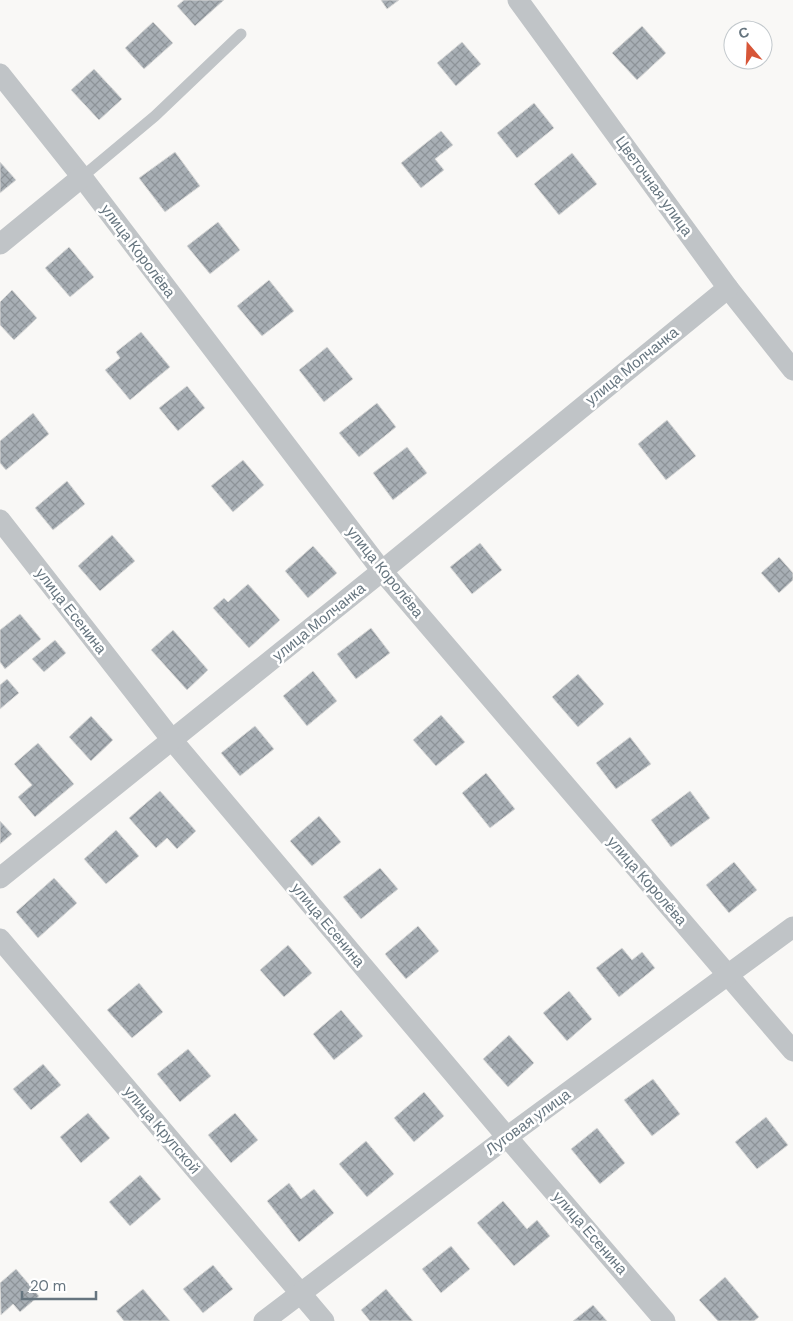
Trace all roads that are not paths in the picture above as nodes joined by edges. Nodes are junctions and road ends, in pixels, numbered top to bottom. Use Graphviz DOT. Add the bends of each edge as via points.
graph roads {
  1 [pos="518,0"];
  2 [pos="241,34"];
  3 [pos="0,74"];
  4 [pos="82,177"];
  5 [pos="0,244"];
  6 [pos="728,288"];
  7 [pos="793,370"];
  8 [pos="0,520"];
  9 [pos="382,571"];
  10 [pos="172,740"];
  11 [pos="0,878"];
  12 [pos="793,927"];
  13 [pos="0,939"];
  14 [pos="728,976"];
  15 [pos="793,1051"];
  16 [pos="507,1137"];
  17 [pos="301,1293"];
  18 [pos="264,1321"];
  19 [pos="324,1321"];
  20 [pos="665,1321"];
  1 -- 6 [label="street, Цветочная улица"];
  2 -- 4 [label="lane" via="155,116"];
  3 -- 4 [label="street, улица Королёва"];
  4 -- 5 [label="street"];
  4 -- 9 [label="street, улица Королёва"];
  6 -- 7 [label="street, Цветочная улица"];
  6 -- 9 [label="street, улица Молчанка"];
  8 -- 10 [label="street, улица Есенина"];
  9 -- 10 [label="street, улица Молчанка"];
  9 -- 14 [label="street, улица Королёва"];
  10 -- 11 [label="street, улица Молчанка"];
  10 -- 16 [label="street, улица Есенина"];
  12 -- 14 [label="street, Луговая улица"];
  13 -- 17 [label="street, улица Крупской"];
  14 -- 15 [label="street, улица Королёва"];
  14 -- 16 [label="street, Луговая улица"];
  16 -- 17 [label="street, Луговая улица"];
  16 -- 20 [label="street, улица Есенина"];
  17 -- 18 [label="street, Луговая улица"];
  17 -- 19 [label="street, улица Крупской"];
}
